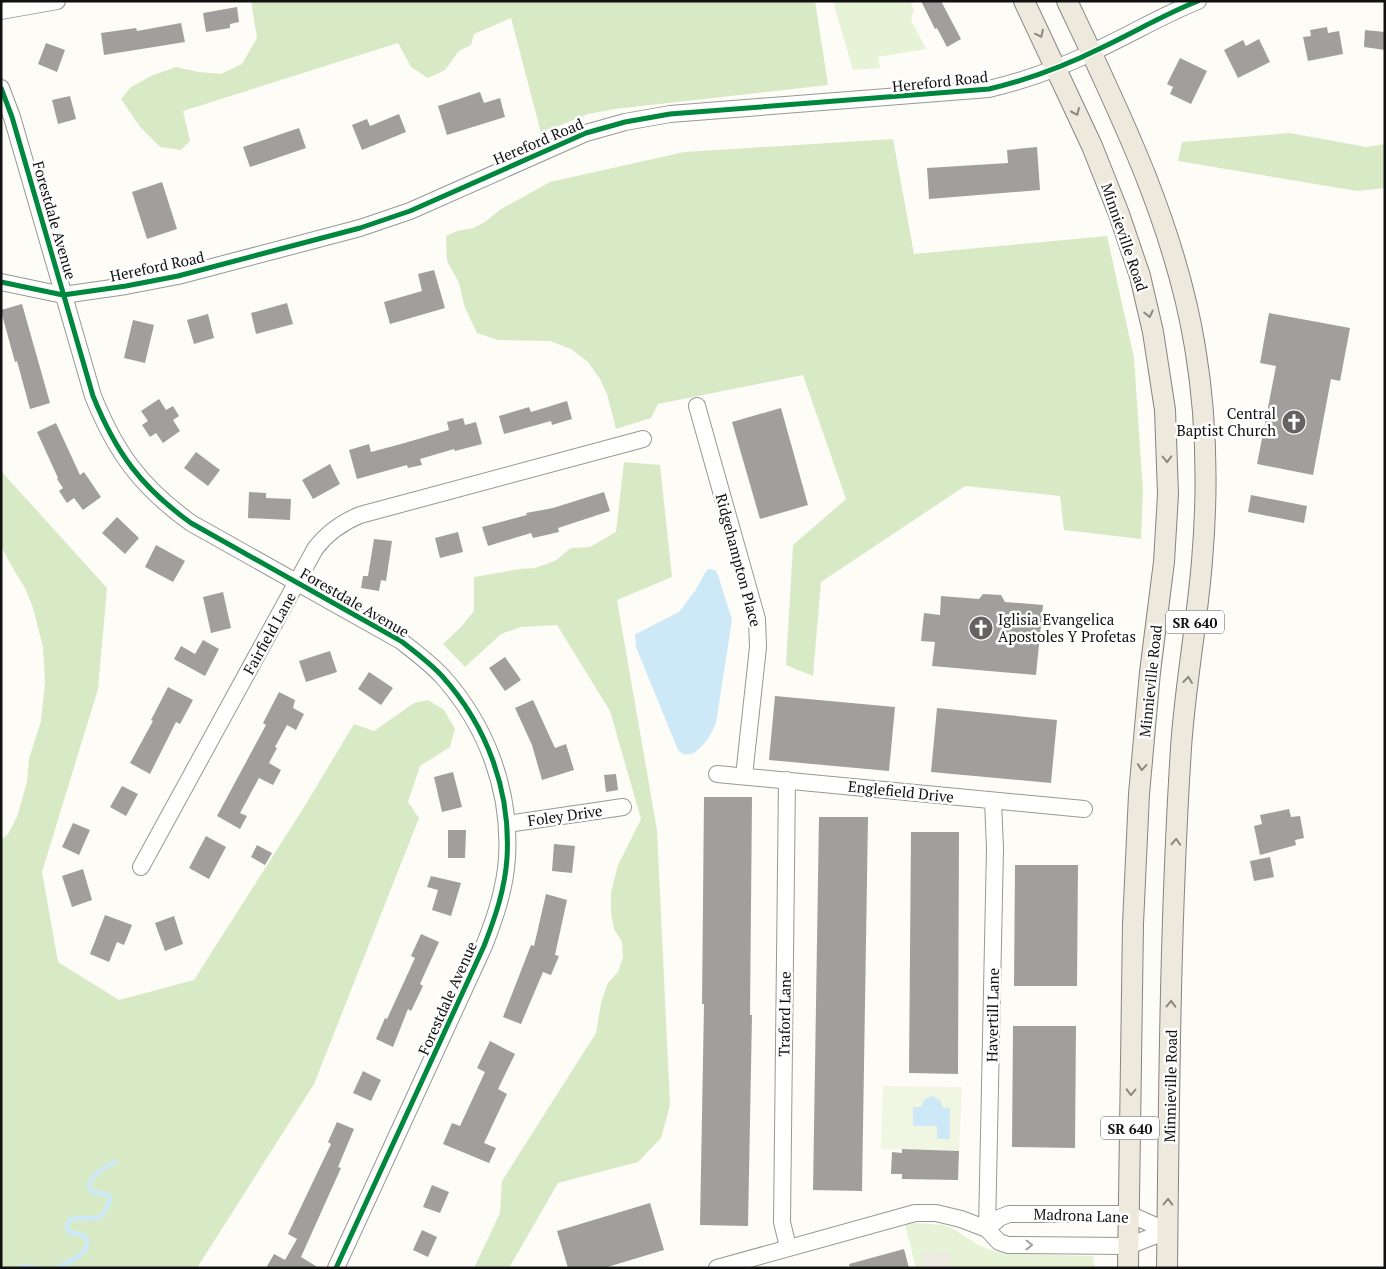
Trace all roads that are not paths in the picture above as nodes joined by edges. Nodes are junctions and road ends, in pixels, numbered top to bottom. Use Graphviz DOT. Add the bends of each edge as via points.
graph roads {
  1 [pos="57,1"];
  2 [pos="1024,1"];
  3 [pos="1068,1"];
  4 [pos="1198,1"];
  5 [pos="1,11"];
  6 [pos="1092,52"];
  7 [pos="1056,68"];
  8 [pos="1,88"];
  9 [pos="1,282"];
  10 [pos="63,295"];
  11 [pos="698,406"];
  12 [pos="643,439"];
  13 [pos="297,582"];
  14 [pos="718,774"];
  15 [pos="744,776"];
  16 [pos="787,780"];
  17 [pos="993,801"];
  18 [pos="624,807"];
  19 [pos="1084,808"];
  20 [pos="507,824"];
  21 [pos="141,867"];
  22 [pos="1129,1214"];
  23 [pos="987,1229"];
  24 [pos="1168,1231"];
  25 [pos="1128,1246"];
  26 [pos="788,1247"];
  27 [pos="336,1268"];
  28 [pos="717,1268"];
  29 [pos="1128,1268"];
  30 [pos="1167,1268"];
  1 -- 5 [label="street"];
  2 -- 7 [label="main road, Minnieville Road / SR 640, one-way"];
  3 -- 6 [label="main road, Minnieville Road / SR 640"];
  4 -- 6 [label="street, Hereford Road"];
  6 -- 7 [label="street, Hereford Road"];
  24 -- 6 [label="main road, Minnieville Road / SR 640, one-way" via="1172,911 1181,744 1202,563 1205,446 1196,348 1175,259 1153,192"];
  7 -- 10 [label="street, Hereford Road" via="989,90 670,114 625,122 586,133 410,211 360,228 178,276"];
  7 -- 22 [label="main road, Minnieville Road / SR 640, one-way" via="1109,188 1140,276 1153,332 1165,410 1168,494 1164,562 1141,776 1133,924"];
  8 -- 10 [label="street, Forestdale Avenue"];
  9 -- 10 [label="street, Hereford Road"];
  10 -- 13 [label="street, Forestdale Avenue" via="104,424 140,478 166,505 191,523"];
  11 -- 15 [label="street, Ridgehampton Place" via="756,619 758,647"];
  12 -- 13 [label="street, Fairfield Lane" via="360,515 346,521 321,541"];
  13 -- 20 [label="street, Forestdale Avenue" via="401,641 441,675 465,706 488,749 498,777"];
  13 -- 21 [label="street, Fairfield Lane"];
  14 -- 15 [label="street, Englefield Drive"];
  15 -- 16 [label="street, Englefield Drive"];
  16 -- 17 [label="street, Englefield Drive"];
  16 -- 26 [label="street, Traford Lane" via="782,1222"];
  17 -- 19 [label="street, Englefield Drive"];
  17 -- 23 [label="street, Havertill Lane"];
  18 -- 20 [label="street, Foley Drive"];
  20 -- 27 [label="street, Forestdale Avenue" via="507,859 496,916"];
  22 -- 23 [label="street, Madrona Lane" via="1009,1214"];
  22 -- 24 [label="street, Madrona Lane"];
  22 -- 25 [label="main road, Minnieville Road / SR 640"];
  23 -- 25 [label="street, Madrona Lane, one-way" via="999,1242 1008,1245"];
  23 -- 26 [label="street, Madrona Lane" via="948,1215 915,1213"];
  24 -- 25 [label="street, Madrona Lane"];
  24 -- 30 [label="main road, Minnieville Road / SR 640"];
  25 -- 29 [label="main road, Minnieville Road / SR 640"];
  26 -- 28 [label="street, Madrona Lane"];
}
